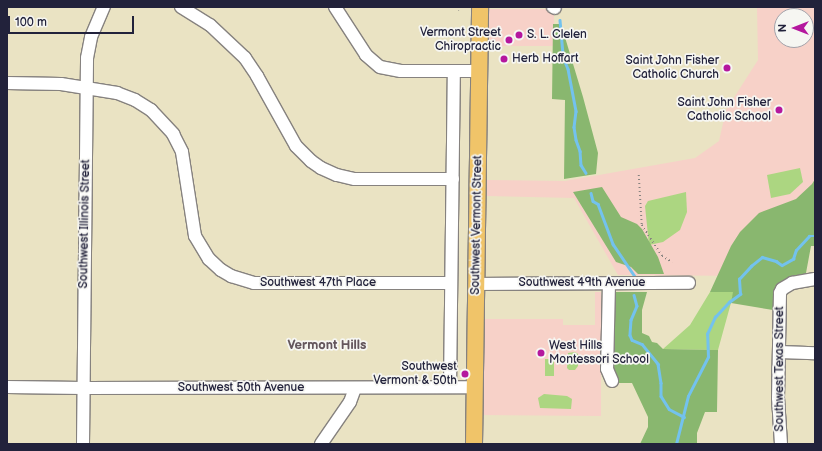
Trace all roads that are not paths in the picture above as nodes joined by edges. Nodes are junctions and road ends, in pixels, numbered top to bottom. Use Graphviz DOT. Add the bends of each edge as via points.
graph roads {
  1 [pos="104,7"];
  2 [pos="181,7"];
  3 [pos="335,7"];
  4 [pos="480,7"];
  5 [pos="479,71"];
  6 [pos="454,72"];
  7 [pos="7,83"];
  8 [pos="86,88"];
  9 [pos="453,179"];
  10 [pos="815,279"];
  11 [pos="609,283"];
  12 [pos="689,283"];
  13 [pos="451,284"];
  14 [pos="476,284"];
  15 [pos="815,346"];
  16 [pos="779,349"];
  17 [pos="815,353"];
  18 [pos="612,381"];
  19 [pos="7,387"];
  20 [pos="450,387"];
  21 [pos="474,387"];
  22 [pos="83,388"];
  23 [pos="355,388"];
  24 [pos="83,444"];
  25 [pos="321,444"];
  26 [pos="474,444"];
  27 [pos="781,444"];
  1 -- 8 [label="street, Southwest Illinois Street" via="88,50"];
  2 -- 9 [label="street" via="210,25 245,58 258,76 296,146 311,161 337,175 354,179"];
  3 -- 6 [label="street" via="366,55 380,67 392,70"];
  4 -- 5 [label="main road, Southwest Vermont Street"];
  5 -- 6 [label="street"];
  5 -- 14 [label="main road, Southwest Vermont Street"];
  6 -- 9 [label="street, Southwest Vermont Street"];
  7 -- 8 [label="street, Southwest 47th Place" via="61,84"];
  8 -- 13 [label="street, Southwest 47th Place" via="116,93 135,100 152,110 172,134 182,152 196,236 209,259 232,276 254,283"];
  8 -- 22 [label="street, Southwest Illinois Street"];
  9 -- 13 [label="street, Southwest Vermont Street"];
  10 -- 16 [label="street, Southwest Texas Street" via="792,283 782,289"];
  11 -- 12 [label="street, Southwest 49th Avenue"];
  11 -- 14 [label="street, Southwest 49th Avenue"];
  11 -- 18 [label="street" via="607,369"];
  13 -- 20 [label="street, Southwest Vermont Street"];
  14 -- 21 [label="main road, Southwest Vermont Street"];
  15 -- 16 [label="street"];
  16 -- 17 [label="street"];
  16 -- 27 [label="street, Southwest Texas Street" via="778,407"];
  19 -- 22 [label="street, Southwest 50th Avenue"];
  20 -- 21 [label="street, Southwest 50th Avenue"];
  20 -- 23 [label="street, Southwest 50th Avenue"];
  21 -- 26 [label="main road, Southwest Vermont Street"];
  22 -- 23 [label="street, Southwest 50th Avenue"];
  22 -- 24 [label="street, Southwest Illinois Street"];
  23 -- 25 [label="street" via="350,402"];
}
